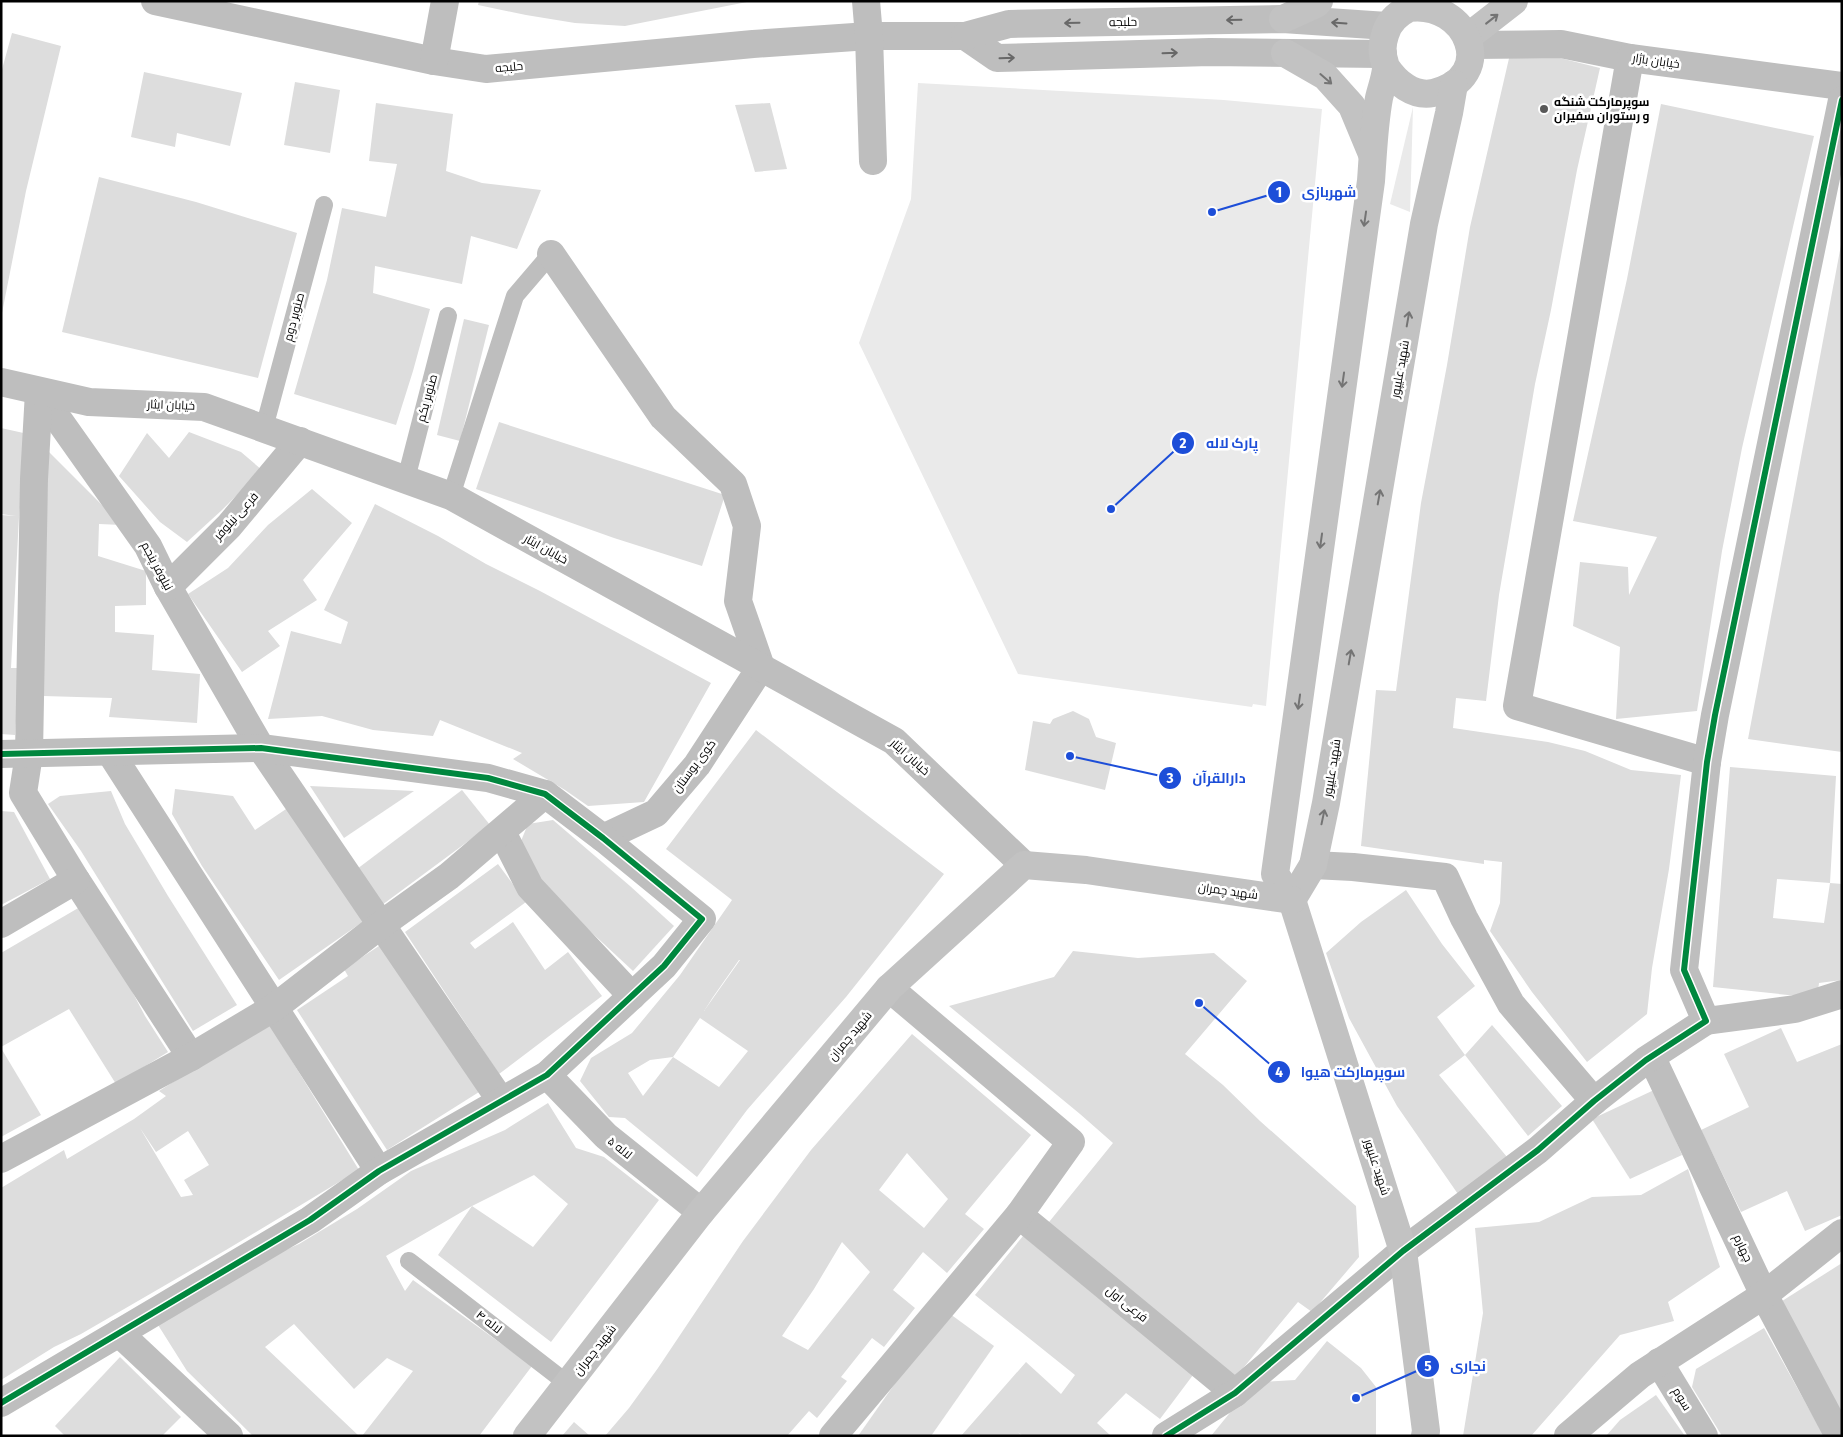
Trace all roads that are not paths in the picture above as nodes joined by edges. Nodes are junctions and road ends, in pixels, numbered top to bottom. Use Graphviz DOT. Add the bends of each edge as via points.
graph roads {
  1 [pos="155,1"];
  2 [pos="446,1"];
  3 [pos="866,1"];
  4 [pos="1319,1"];
  5 [pos="1514,1"];
  6 [pos="1434,3"];
  7 [pos="1391,15"];
  8 [pos="1283,19"];
  9 [pos="869,36"];
  10 [pos="965,36"];
  11 [pos="1470,40"];
  12 [pos="1285,52"];
  13 [pos="1630,58"];
  14 [pos="434,61"];
  15 [pos="1385,61"];
  16 [pos="1454,84"];
  17 [pos="1842,86"];
  18 [pos="1842,100"];
  19 [pos="1373,156"];
  20 [pos="874,162"];
  21 [pos="324,205"];
  22 [pos="551,254"];
  23 [pos="448,316"];
  24 [pos="1,382"];
  25 [pos="39,392"];
  26 [pos="264,428"];
  27 [pos="300,441"];
  28 [pos="406,479"];
  29 [pos="452,496"];
  30 [pos="168,587"];
  31 [pos="761,667"];
  32 [pos="261,748"];
  33 [pos="110,752"];
  34 [pos="1,754"];
  35 [pos="29,754"];
  36 [pos="1707,762"];
  37 [pos="544,794"];
  38 [pos="502,832"];
  39 [pos="603,838"];
  40 [pos="1024,865"];
  41 [pos="1314,865"];
  42 [pos="76,880"];
  43 [pos="1292,900"];
  44 [pos="1,924"];
  45 [pos="382,924"];
  46 [pos="888,988"];
  47 [pos="1842,994"];
  48 [pos="632,996"];
  49 [pos="275,1007"];
  50 [pos="1706,1021"];
  51 [pos="191,1057"];
  52 [pos="1652,1058"];
  53 [pos="547,1075"];
  54 [pos="501,1101"];
  55 [pos="1594,1101"];
  56 [pos="1,1160"];
  57 [pos="379,1171"];
  58 [pos="701,1212"];
  59 [pos="1019,1215"];
  60 [pos="1842,1233"];
  61 [pos="1403,1251"];
  62 [pos="409,1261"];
  63 [pos="1764,1295"];
  64 [pos="119,1333"];
  65 [pos="1659,1362"];
  66 [pos="568,1384"];
  67 [pos="1234,1393"];
  68 [pos="1,1402"];
  69 [pos="229,1436"];
  70 [pos="526,1436"];
  71 [pos="833,1436"];
  72 [pos="1166,1436"];
  73 [pos="1425,1436"];
  74 [pos="1568,1436"];
  75 [pos="1704,1436"];
  76 [pos="1840,1436"];
  1 -- 14 [label="street, حلبجه"];
  2 -- 14 [label="street"];
  3 -- 9 [label="street"];
  4 -- 8 [label="main road"];
  11 -- 5 [label="main road, one-way"];
  6 -- 7 [label="main road"];
  6 -- 11 [label="main road" via="1458,17"];
  7 -- 8 [label="street, حلبجه, one-way"];
  7 -- 15 [label="main road" via="1383,41"];
  8 -- 10 [label="street, حلبجه, one-way" via="1009,24"];
  9 -- 10 [label="street, حلبجه"];
  9 -- 14 [label="street, حلبجه" via="486,69"];
  9 -- 20 [label="street"];
  10 -- 12 [label="street, one-way" via="997,58"];
  11 -- 13 [label="street, خیابان باژار" via="1561,44"];
  11 -- 16 [label="main road" via="1469,62"];
  12 -- 15 [label="street"];
  12 -- 19 [label="main road, one-way" via="1325,76 1352,106"];
  13 -- 17 [label="street, خیابان باژار"];
  13 -- 36 [label="street" via="1517,706"];
  15 -- 16 [label="main road" via="1394,78 1416,92 1429,93"];
  15 -- 19 [label="main road"];
  41 -- 16 [label="main road, شهید علیپور, one-way" via="1424,224"];
  18 -- 36 [label="street"];
  19 -- 43 [label="main road, one-way" via="1275,874"];
  21 -- 26 [label="lane, صنوبر دوم"];
  22 -- 29 [label="lane" via="515,296"];
  22 -- 31 [label="street" via="663,417 733,484 747,526 738,601"];
  23 -- 28 [label="lane, صنوبر یکم"];
  24 -- 25 [label="street, خیابان ایثار"];
  25 -- 26 [label="street, خیابان ایثار" via="89,402 204,407"];
  25 -- 30 [label="street, نیلوفر پنجم" via="148,546"];
  25 -- 35 [label="street" via="34,479"];
  26 -- 27 [label="street, خیابان ایثار"];
  27 -- 28 [label="street, خیابان ایثار"];
  27 -- 30 [label="street, فرعی نیلوفر" via="229,526"];
  28 -- 29 [label="street, خیابان ایثار"];
  29 -- 31 [label="street, خیابان ایثار"];
  30 -- 32 [label="street, نیلوفر پنجم"];
  31 -- 39 [label="street, کوی بوستان" via="698,765 656,813"];
  31 -- 40 [label="street, خیابان ایثار" via="894,741"];
  32 -- 33 [label="street"];
  32 -- 37 [label="street" via="488,778"];
  32 -- 45 [label="street, نیلوفر پنجم"];
  33 -- 35 [label="street"];
  33 -- 49 [label="street"];
  34 -- 35 [label="street"];
  35 -- 42 [label="street" via="23,792"];
  36 -- 50 [label="street" via="1684,970"];
  37 -- 38 [label="street"];
  37 -- 39 [label="street"];
  38 -- 45 [label="street" via="449,876"];
  38 -- 48 [label="street" via="530,887"];
  39 -- 48 [label="street" via="702,919 664,966"];
  40 -- 43 [label="main road, شهید چمران" via="1086,870"];
  40 -- 46 [label="main road, شهید چمران"];
  41 -- 43 [label="main road, شهید علیپور"];
  41 -- 55 [label="street" via="1353,866 1445,877 1511,1004"];
  42 -- 44 [label="street"];
  42 -- 51 [label="street"];
  43 -- 61 [label="main road, شهید علیپور"];
  45 -- 49 [label="street"];
  45 -- 54 [label="street, نیلوفر پنجم"];
  46 -- 58 [label="main road, شهید چمران"];
  46 -- 59 [label="street" via="1071,1142"];
  47 -- 50 [label="street" via="1795,1009"];
  48 -- 53 [label="street"];
  49 -- 51 [label="street"];
  49 -- 57 [label="street"];
  50 -- 52 [label="street"];
  51 -- 56 [label="street"];
  52 -- 55 [label="street"];
  52 -- 63 [label="street, چهارم"];
  53 -- 54 [label="street"];
  53 -- 58 [label="street, لاله ۵" via="606,1136"];
  54 -- 57 [label="street"];
  55 -- 61 [label="street" via="1538,1150"];
  57 -- 64 [label="street" via="310,1220"];
  58 -- 66 [label="main road, شهید چمران"];
  59 -- 67 [label="street, فرعی اول"];
  59 -- 71 [label="street"];
  60 -- 63 [label="street"];
  61 -- 67 [label="street"];
  61 -- 73 [label="main road, شهید علیپور"];
  62 -- 66 [label="lane, لاله ۴"];
  63 -- 65 [label="street"];
  63 -- 76 [label="street, چهارم"];
  64 -- 68 [label="street"];
  64 -- 69 [label="street"];
  65 -- 74 [label="street"];
  65 -- 75 [label="street, سوم"];
  66 -- 70 [label="main road, شهید چمران"];
  67 -- 72 [label="street"];
}
